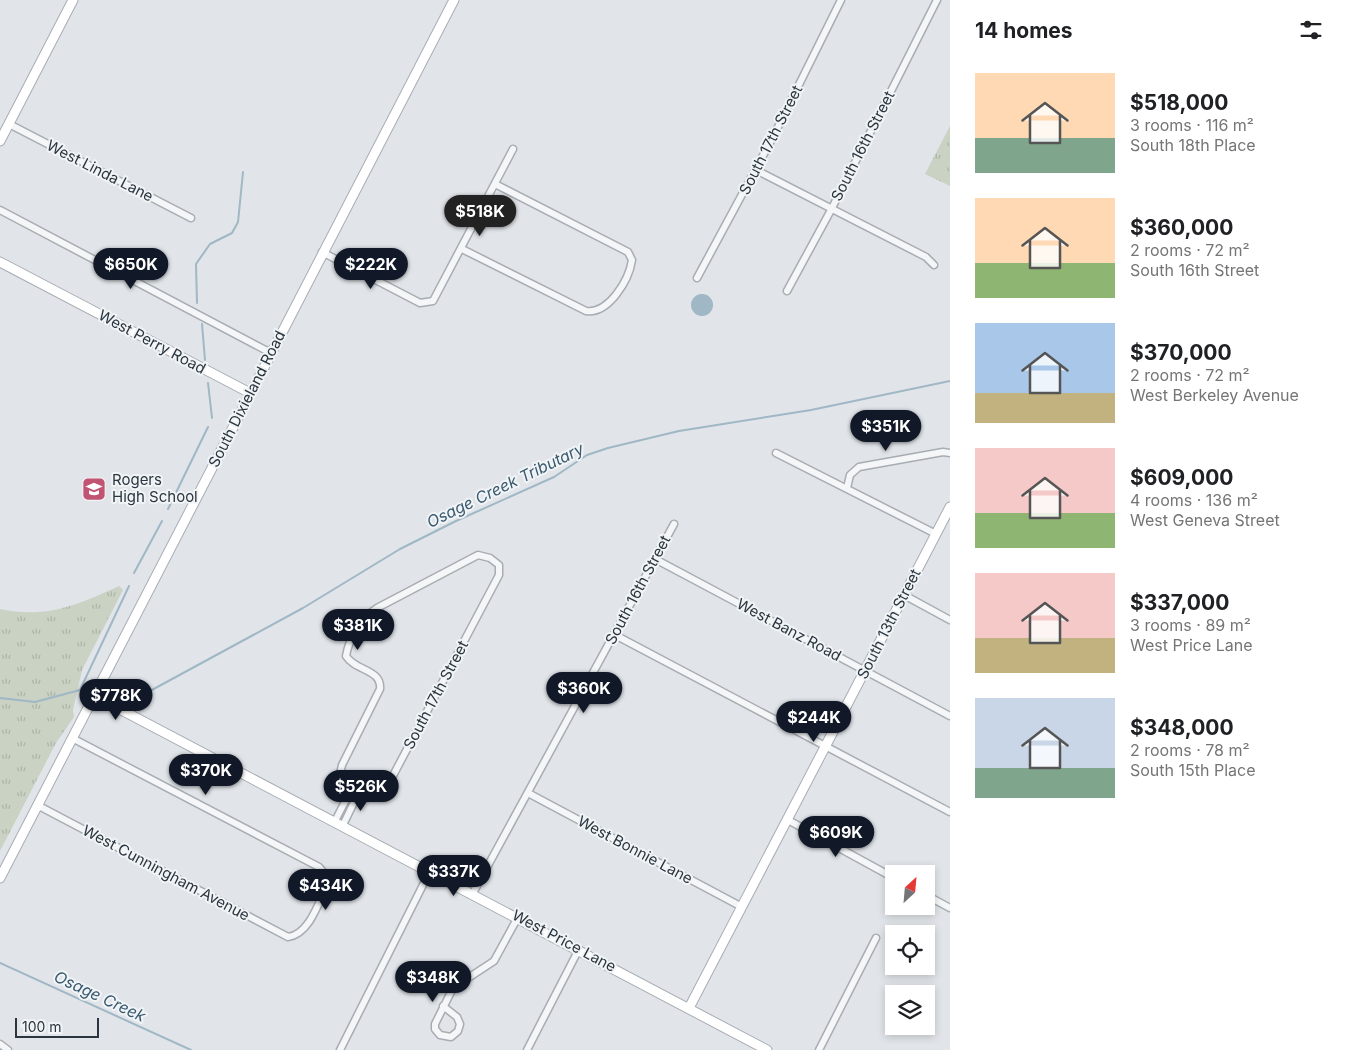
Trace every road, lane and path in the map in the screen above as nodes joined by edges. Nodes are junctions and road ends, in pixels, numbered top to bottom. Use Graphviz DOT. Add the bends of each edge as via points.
graph roads {
  1 [pos="73,0"];
  2 [pos="454,0"];
  3 [pos="841,0"];
  4 [pos="937,0"];
  5 [pos="9,124"];
  6 [pos="0,141"];
  7 [pos="513,149"];
  8 [pos="756,170"];
  9 [pos="495,184"];
  10 [pos="0,210"];
  11 [pos="832,210"];
  12 [pos="191,218"];
  13 [pos="462,249"];
  14 [pos="322,252"];
  15 [pos="0,262"];
  16 [pos="934,265"];
  17 [pos="697,278"];
  18 [pos="787,292"];
  19 [pos="271,353"];
  20 [pos="250,394"];
  21 [pos="776,453"];
  22 [pos="950,453"];
  23 [pos="847,488"];
  24 [pos="950,506"];
  25 [pos="947,520"];
  26 [pos="674,524"];
  27 [pos="936,534"];
  28 [pos="655,559"];
  29 [pos="904,595"];
  30 [pos="950,620"];
  31 [pos="615,635"];
  32 [pos="865,670"];
  33 [pos="93,695"];
  34 [pos="950,716"];
  35 [pos="72,738"];
  36 [pos="826,745"];
  37 [pos="353,786"];
  38 [pos="360,790"];
  39 [pos="528,793"];
  40 [pos="37,805"];
  41 [pos="950,812"];
  42 [pos="788,820"];
  43 [pos="339,823"];
  44 [pos="430,871"];
  45 [pos="885,873"];
  46 [pos="0,878"];
  47 [pos="473,894"];
  48 [pos="935,900"];
  49 [pos="742,907"];
  50 [pos="950,908"];
  51 [pos="518,917"];
  52 [pos="876,938"];
  53 [pos="579,949"];
  54 [pos="443,1006"];
  55 [pos="689,1008"];
  56 [pos="0,1044"];
  57 [pos="8,1050"];
  58 [pos="340,1050"];
  59 [pos="527,1050"];
  60 [pos="767,1050"];
  61 [pos="819,1050"];
  1 -- 5 [label="street"];
  2 -- 14 [label="street, South Dixieland Road"];
  3 -- 8 [label="street, South 17th Street"];
  4 -- 11 [label="street, South 16th Street"];
  5 -- 6 [label="street"];
  5 -- 12 [label="street, West Linda Lane"];
  7 -- 9 [label="street"];
  8 -- 11 [label="street"];
  8 -- 17 [label="street, South 17th Street"];
  9 -- 13 [label="street"];
  9 -- 13 [label="street" via="628,252 632,260 613,300 592,312 581,310"];
  10 -- 19 [label="street"];
  11 -- 16 [label="street" via="926,257"];
  11 -- 18 [label="street, South 16th Street"];
  13 -- 14 [label="street" via="437,297 427,303 420,303"];
  14 -- 19 [label="street, South Dixieland Road"];
  15 -- 20 [label="street, West Perry Road"];
  19 -- 20 [label="street, South Dixieland Road"];
  20 -- 33 [label="street, South Dixieland Road"];
  21 -- 23 [label="street"];
  22 -- 23 [label="street" via="859,467 850,475"];
  23 -- 27 [label="street"];
  24 -- 25 [label="street, South 13th Street"];
  25 -- 27 [label="street, South 13th Street"];
  26 -- 28 [label="street, South 16th Street"];
  27 -- 29 [label="street, South 13th Street"];
  28 -- 31 [label="street, South 16th Street"];
  28 -- 32 [label="street, West Banz Road"];
  29 -- 30 [label="street"];
  29 -- 32 [label="street, South 13th Street"];
  31 -- 36 [label="street"];
  31 -- 39 [label="street, South 16th Street"];
  32 -- 34 [label="street, West Banz Road"];
  32 -- 36 [label="street, South 13th Street"];
  33 -- 35 [label="street, South Dixieland Road"];
  33 -- 43 [label="street, West Price Lane"];
  35 -- 40 [label="street, South Dixieland Road"];
  35 -- 40 [label="street, West Cunningham Avenue" via="319,867 326,874 328,883 304,930 288,937"];
  36 -- 41 [label="street"];
  36 -- 42 [label="street, South 13th Street"];
  37 -- 38 [label="street"];
  37 -- 38 [label="street, South 17th Street" via="344,782 340,774 342,765 381,681 346,656 360,624 378,608 478,555 490,558 499,564 499,575 387,787 382,795"];
  37 -- 43 [label="street"];
  38 -- 43 [label="street"];
  39 -- 47 [label="street, South 16th Street"];
  39 -- 49 [label="street, West Bonnie Lane"];
  40 -- 46 [label="street, South Dixieland Road"];
  42 -- 45 [label="street"];
  42 -- 49 [label="street, South 13th Street"];
  43 -- 44 [label="street, West Price Lane"];
  44 -- 47 [label="street, West Price Lane"];
  44 -- 58 [label="street"];
  47 -- 51 [label="street, West Price Lane"];
  48 -- 50 [label="street"];
  49 -- 55 [label="street, South 13th Street"];
  51 -- 53 [label="street, West Price Lane"];
  51 -- 54 [label="street" via="491,965 458,983"];
  52 -- 61 [label="street"];
  53 -- 55 [label="street, West Price Lane"];
  53 -- 59 [label="street"];
  54 -- 54 [label="street" via="435,1029 440,1035 451,1036 458,1031 460,1024 457,1017"];
  55 -- 60 [label="street, West Price Lane"];
  56 -- 57 [label="street"];
}
